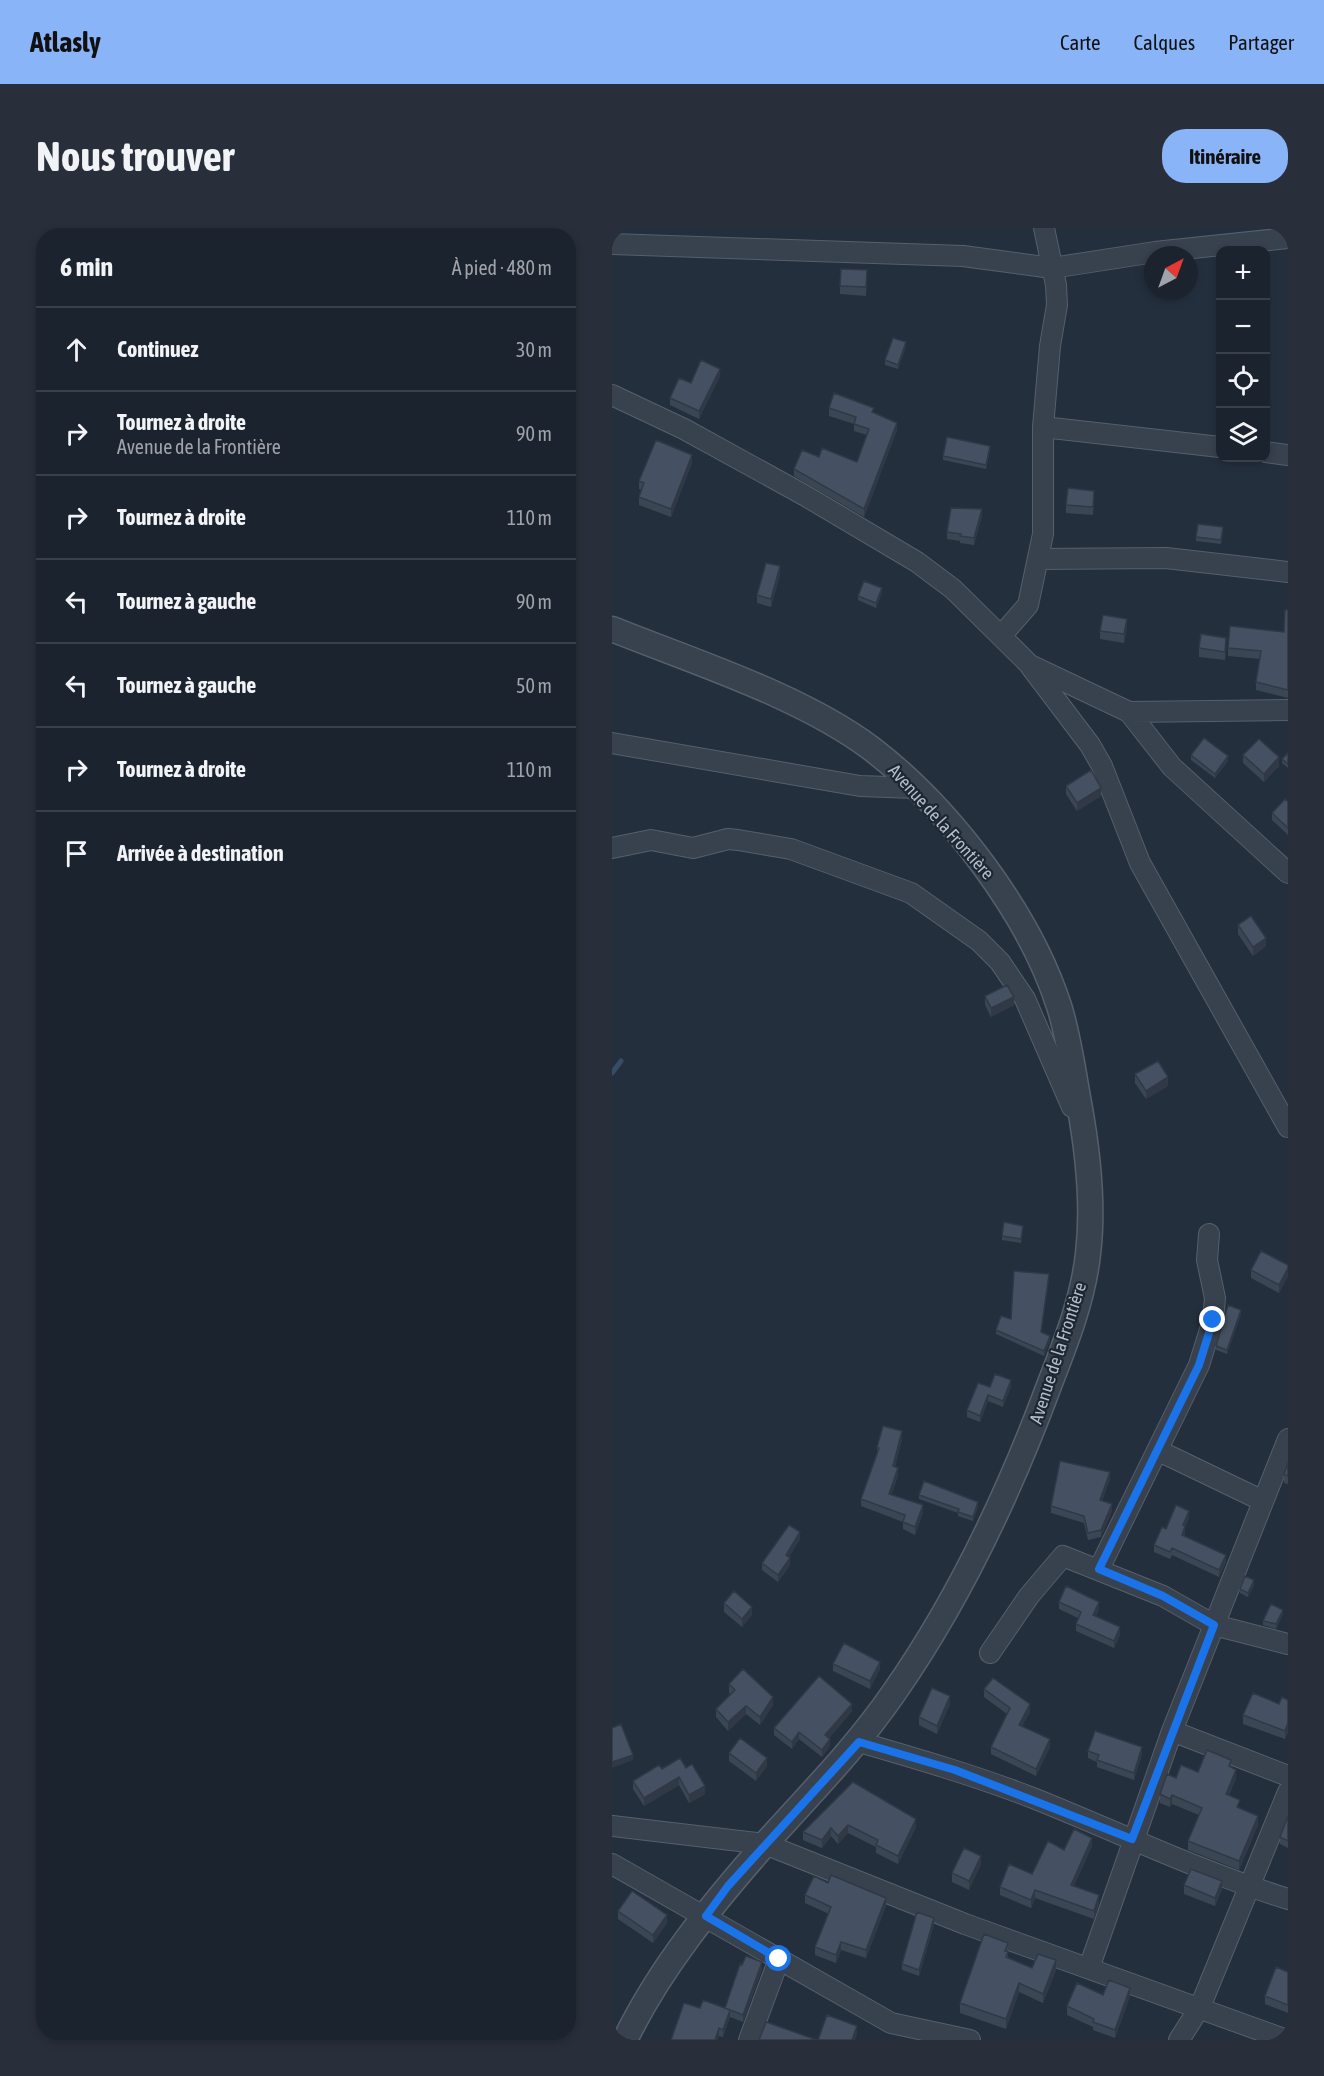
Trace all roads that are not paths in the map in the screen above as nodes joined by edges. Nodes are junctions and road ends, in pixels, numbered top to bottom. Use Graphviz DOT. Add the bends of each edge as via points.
graph roads {
  1 [pos="1044,228"];
  2 [pos="1288,238"];
  3 [pos="612,244"];
  4 [pos="1052,267"];
  5 [pos="612,395"];
  6 [pos="1043,427"];
  7 [pos="1216,446"];
  8 [pos="1270,453"];
  9 [pos="1288,455"];
  10 [pos="1038,559"];
  11 [pos="1288,572"];
  12 [pos="612,629"];
  13 [pos="1001,636"];
  14 [pos="1030,665"];
  15 [pos="1262,709"];
  16 [pos="1288,710"];
  17 [pos="1130,712"];
  18 [pos="1288,725"];
  19 [pos="612,743"];
  20 [pos="916,788"];
  21 [pos="612,848"];
  22 [pos="1288,873"];
  23 [pos="1288,1127"];
  24 [pos="1087,1146"];
  25 [pos="1209,1234"];
  26 [pos="1288,1439"];
  27 [pos="1159,1451"];
  28 [pos="1263,1501"];
  29 [pos="1099,1569"];
  30 [pos="1214,1625"];
  31 [pos="1288,1644"];
  32 [pos="990,1653"];
  33 [pos="1172,1731"];
  34 [pos="859,1742"];
  35 [pos="1288,1776"];
  36 [pos="1288,1792"];
  37 [pos="612,1826"];
  38 [pos="1132,1839"];
  39 [pos="765,1844"];
  40 [pos="612,1864"];
  41 [pos="1250,1888"];
  42 [pos="1288,1899"];
  43 [pos="706,1916"];
  44 [pos="779,1959"];
  45 [pos="1089,1968"];
  46 [pos="1200,2007"];
  47 [pos="887,2031"];
  48 [pos="625,2040"];
  49 [pos="749,2040"];
  50 [pos="970,2040"];
  51 [pos="1179,2040"];
  52 [pos="1287,2040"];
  1 -- 4 [label="street"];
  2 -- 4 [label="street"];
  3 -- 4 [label="street" via="963,256"];
  4 -- 6 [label="street" via="1057,305"];
  5 -- 13 [label="street" via="684,429 887,542 953,589"];
  6 -- 7 [label="street"];
  6 -- 10 [label="street" via="1044,519"];
  8 -- 9 [label="street"];
  10 -- 11 [label="street" via="1166,558"];
  10 -- 13 [label="street" via="1028,605"];
  12 -- 20 [label="street, Avenue de la Frontière" via="799,705 860,741"];
  13 -- 14 [label="street"];
  14 -- 17 [label="street"];
  14 -- 23 [label="street" via="1090,744 1140,863"];
  15 -- 16 [label="street"];
  15 -- 17 [label="street"];
  15 -- 18 [label="street"];
  17 -- 22 [label="street" via="1172,767"];
  19 -- 20 [label="street" via="860,786"];
  20 -- 24 [label="street, Avenue de la Frontière" via="972,850 1007,897 1032,941 1060,1009"];
  21 -- 24 [label="street" via="651,840 693,848 738,840 791,849 911,893 979,941 1000,962 1025,999 1058,1069"];
  24 -- 34 [label="street, Avenue de la Frontière" via="1088,1255 1076,1309 1029,1439 932,1635"];
  25 -- 27 [label="street" via="1207,1260 1215,1298 1213,1320 1199,1365"];
  26 -- 28 [label="street"];
  27 -- 28 [label="street"];
  27 -- 29 [label="street"];
  28 -- 30 [label="street"];
  29 -- 30 [label="street" via="1163,1596"];
  29 -- 32 [label="street" via="1069,1557 1058,1559"];
  30 -- 31 [label="street"];
  30 -- 33 [label="street"];
  33 -- 35 [label="street"];
  33 -- 38 [label="street"];
  34 -- 38 [label="street" via="955,1770"];
  34 -- 39 [label="street, Avenue de la Frontière"];
  36 -- 41 [label="street"];
  37 -- 39 [label="street"];
  38 -- 41 [label="street"];
  38 -- 45 [label="street"];
  39 -- 43 [label="street, Avenue de la Frontière"];
  39 -- 45 [label="street" via="965,1924"];
  40 -- 43 [label="street"];
  41 -- 42 [label="street"];
  41 -- 46 [label="street"];
  43 -- 44 [label="street"];
  43 -- 48 [label="street, Avenue de la Frontière" via="652,1991"];
  44 -- 47 [label="street"];
  44 -- 49 [label="street"];
  45 -- 46 [label="street"];
  46 -- 51 [label="street"];
  46 -- 52 [label="street"];
  47 -- 50 [label="street"];
}
